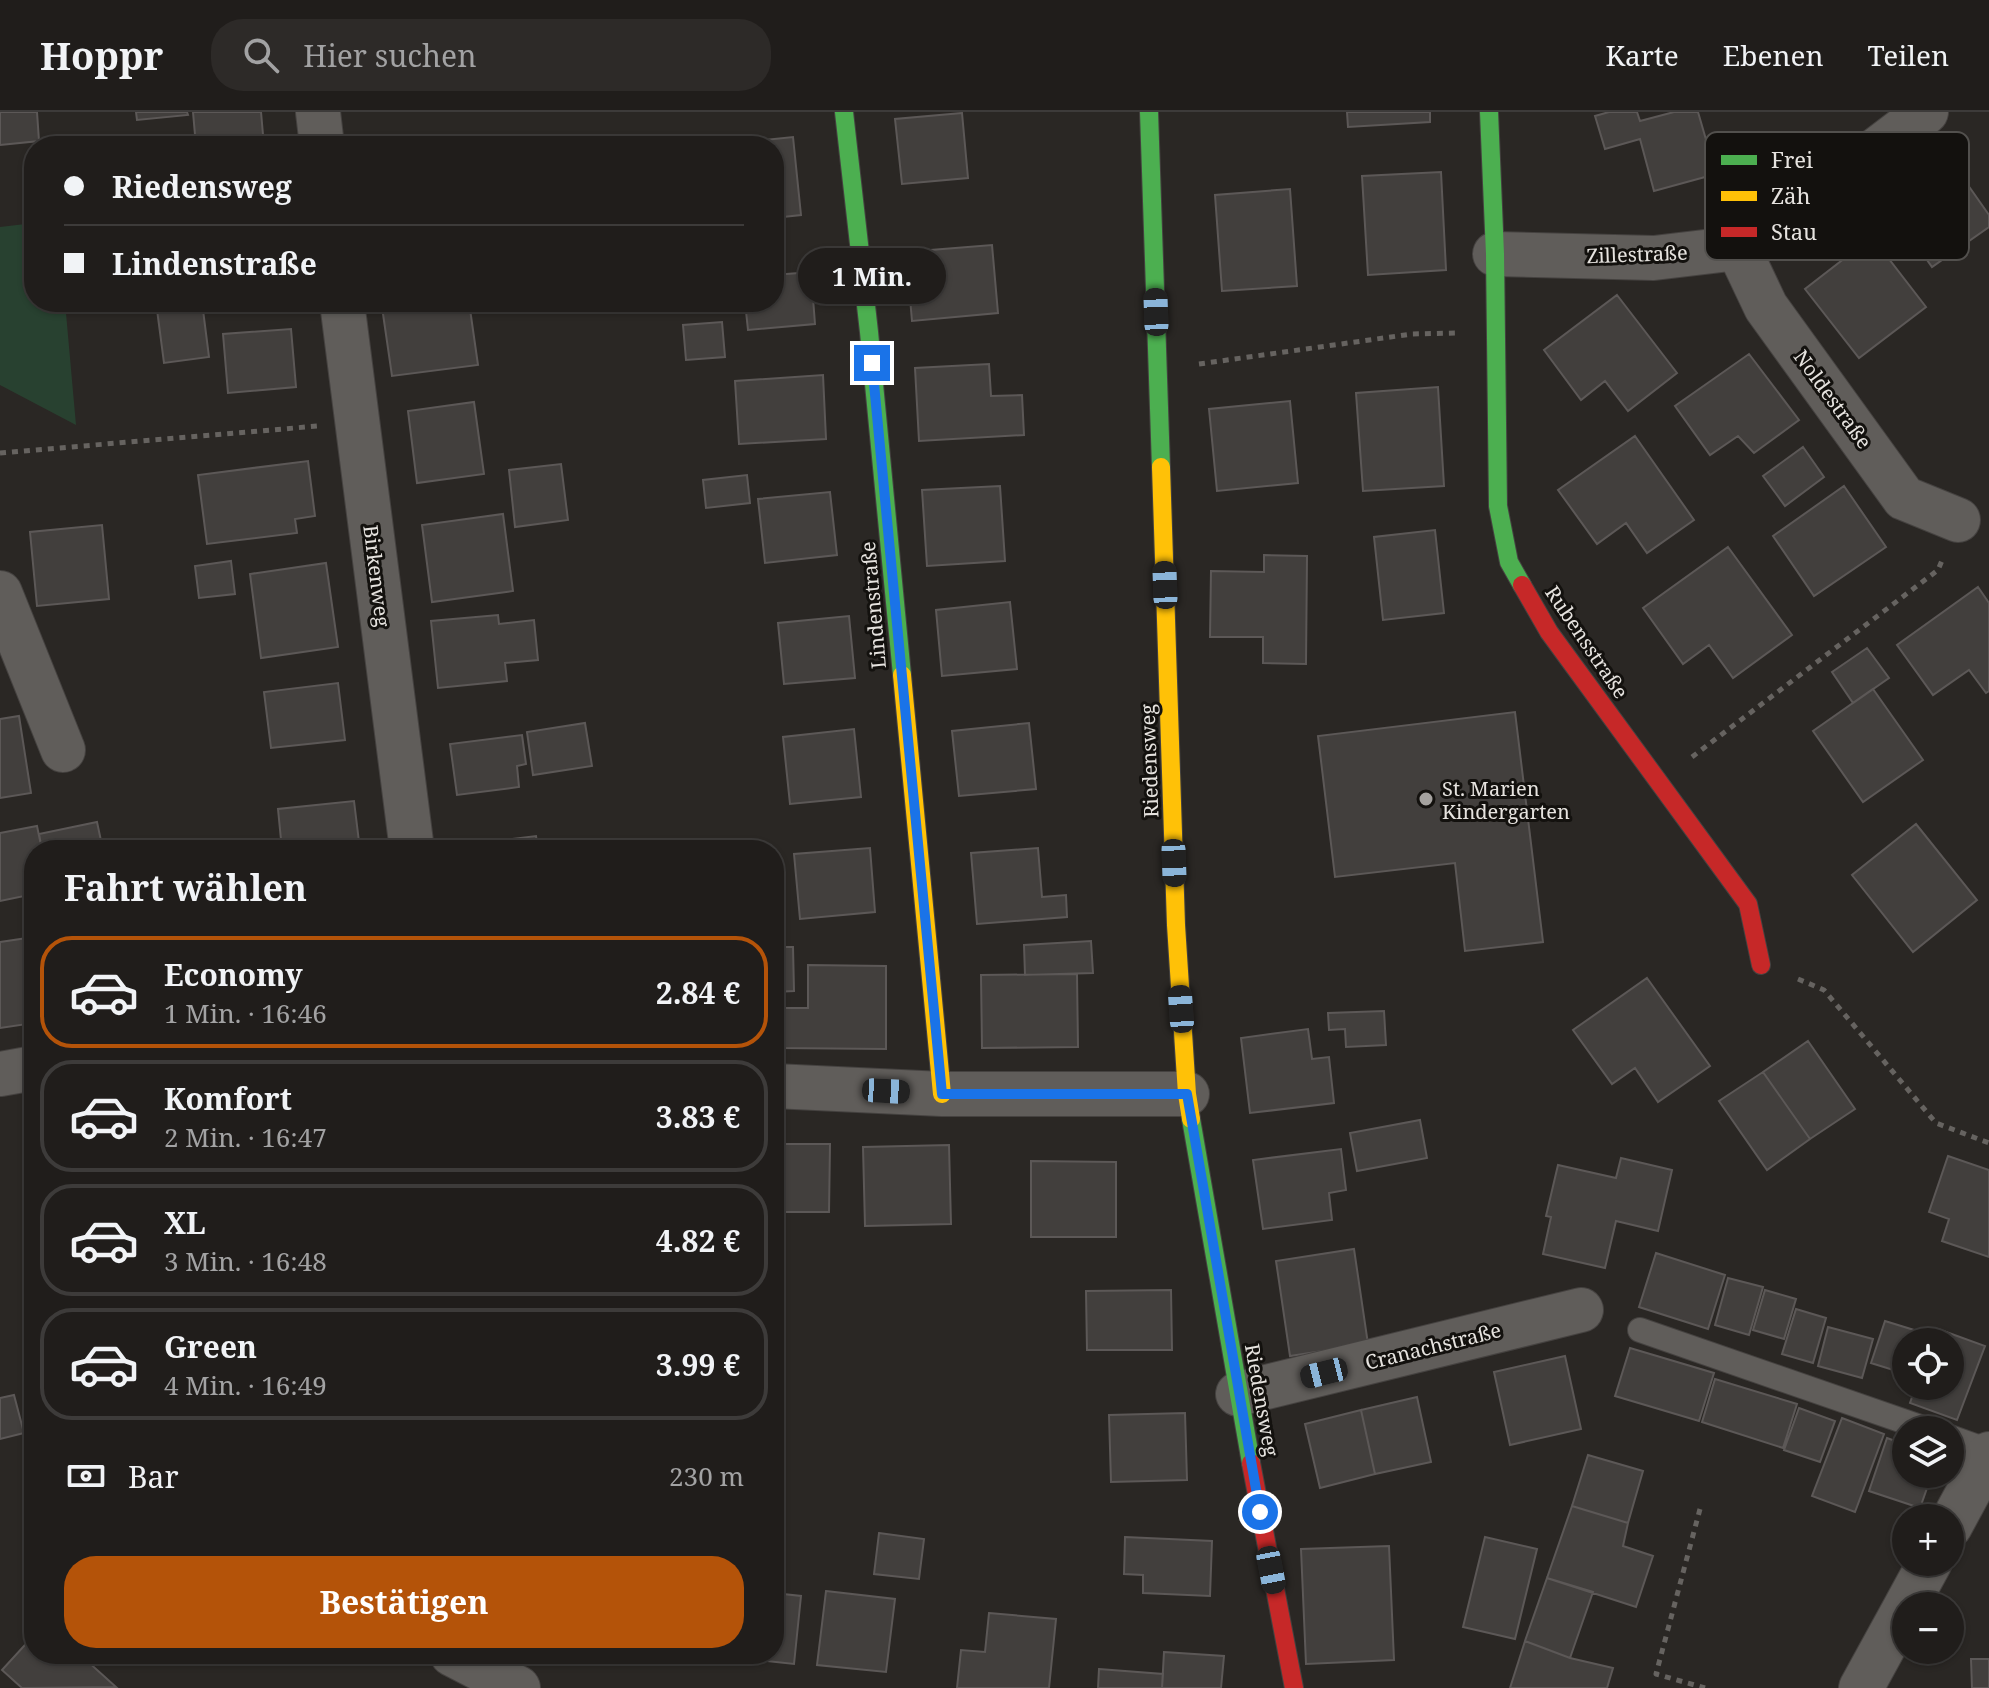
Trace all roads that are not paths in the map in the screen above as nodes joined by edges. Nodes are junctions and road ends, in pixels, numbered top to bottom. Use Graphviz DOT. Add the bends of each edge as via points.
graph roads {
  1 [pos="318,112"];
  2 [pos="844,112"];
  3 [pos="1149,112"];
  4 [pos="1489,112"];
  5 [pos="1926,112"];
  6 [pos="1900,132"];
  7 [pos="321,136"];
  8 [pos="1705,252"];
  9 [pos="1495,254"];
  10 [pos="1744,260"];
  11 [pos="343,312"];
  12 [pos="1958,520"];
  13 [pos="0,593"];
  14 [pos="63,750"];
  15 [pos="411,840"];
  16 [pos="1761,965"];
  17 [pos="24,1070"];
  18 [pos="0,1074"];
  19 [pos="784,1086"];
  20 [pos="942,1094"];
  21 [pos="1187,1094"];
  22 [pos="1581,1310"];
  23 [pos="1640,1330"];
  24 [pos="1238,1394"];
  25 [pos="1892,1417"];
  26 [pos="1964,1442"];
  27 [pos="1989,1452"];
  28 [pos="1962,1504"];
  29 [pos="1892,1632"];
  30 [pos="471,1664"];
  31 [pos="518,1688"];
  32 [pos="1294,1688"];
  33 [pos="1861,1688"];
  1 -- 7 [label="street"];
  2 -- 20 [label="street, Lindenstraße"];
  3 -- 21 [label="street, Riedensweg" via="1176,925"];
  4 -- 9 [label="street, Rubensstraße"];
  5 -- 6 [label="street, Zillestraße"];
  8 -- 9 [label="street, Zillestraße" via="1654,258"];
  9 -- 16 [label="street, Rubensstraße" via="1498,506 1509,562 1549,632 1748,904"];
  10 -- 12 [label="street, Noldestraße" via="1766,307 1904,498"];
  11 -- 15 [label="street, Birkenweg"];
  13 -- 14 [label="street"];
  17 -- 18 [label="street"];
  19 -- 20 [label="street"];
  20 -- 21 [label="street"];
  21 -- 24 [label="street, Riedensweg"];
  22 -- 24 [label="street, Cranachstraße"];
  23 -- 25 [label="lane"];
  24 -- 32 [label="street, Riedensweg"];
  26 -- 27 [label="lane"];
  27 -- 28 [label="street"];
  29 -- 33 [label="street"];
  30 -- 31 [label="street"];
}
